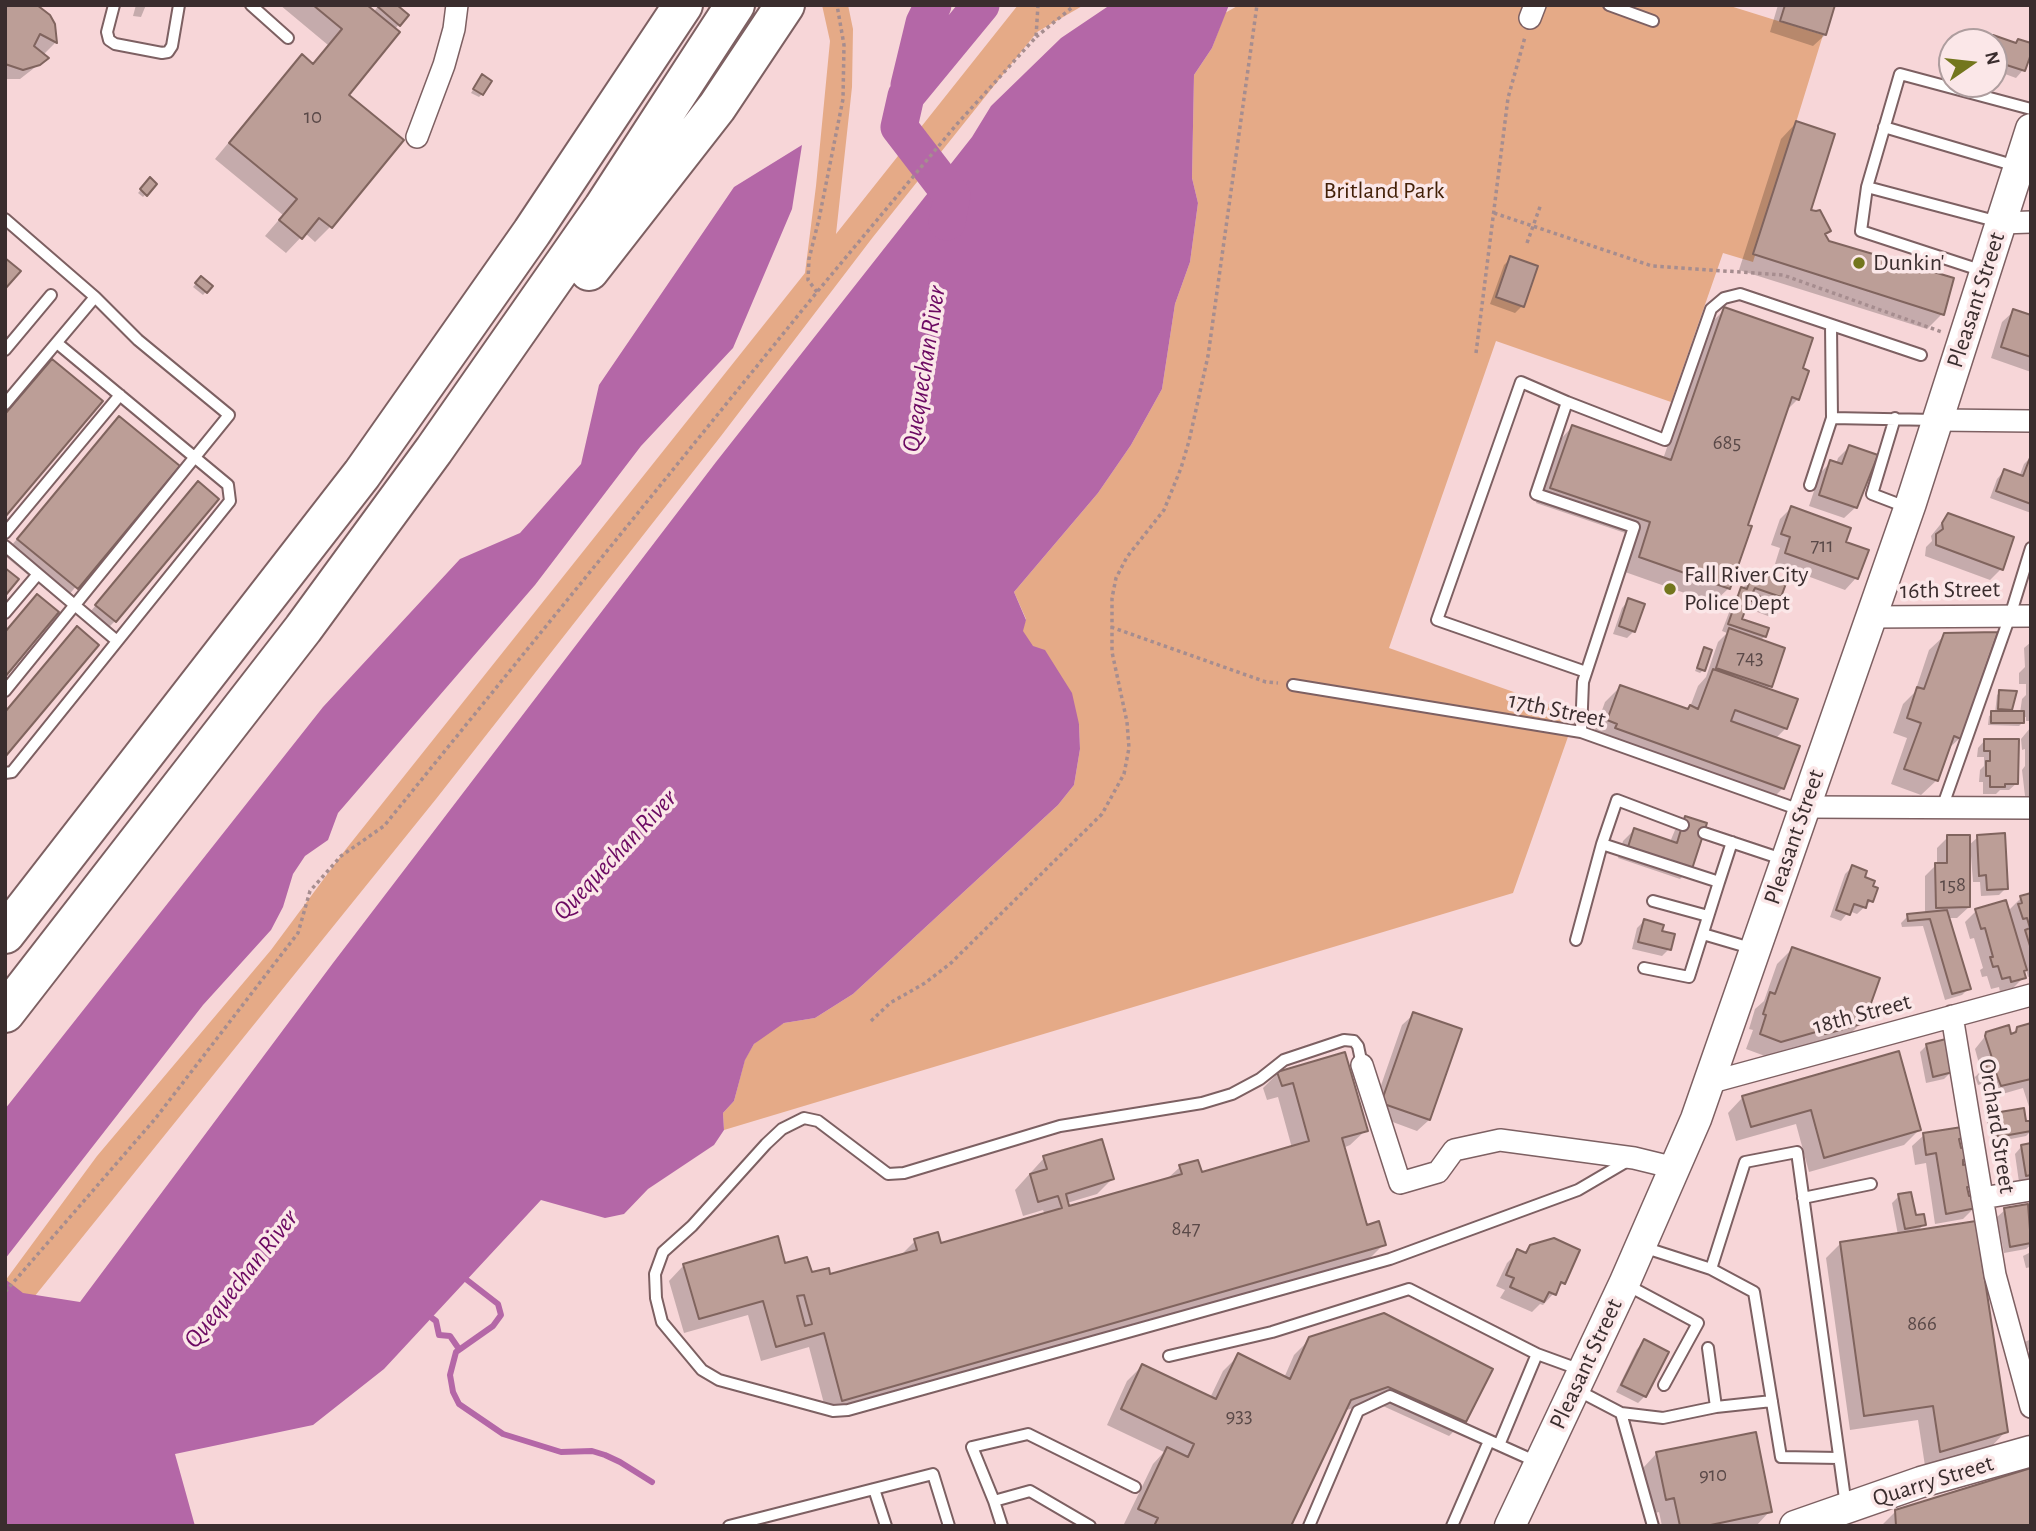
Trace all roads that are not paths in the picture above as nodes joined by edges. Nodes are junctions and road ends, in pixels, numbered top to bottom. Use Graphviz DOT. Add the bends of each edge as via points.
graph roads {
  1 [pos="114,5"];
  2 [pos="179,5"];
  3 [pos="251,5"];
  4 [pos="457,5"];
  5 [pos="683,5"];
  6 [pos="735,5"];
  7 [pos="786,5"];
  8 [pos="1609,5"];
  9 [pos="1653,21"];
  10 [pos="288,38"];
  11 [pos="2031,109"];
  12 [pos="1884,127"];
  13 [pos="417,137"];
  14 [pos="2027,154"];
  15 [pos="1867,187"];
  16 [pos="5,219"];
  17 [pos="2016,223"];
  18 [pos="1986,272"];
  19 [pos="51,295"];
  20 [pos="95,297"];
  21 [pos="1831,325"];
  22 [pos="57,343"];
  23 [pos="5,350"];
  24 [pos="1921,355"];
  25 [pos="120,395"];
  26 [pos="1567,402"];
  27 [pos="5,404"];
  28 [pos="1832,418"];
  29 [pos="1895,418"];
  30 [pos="1938,420"];
  31 [pos="2031,421"];
  32 [pos="433,450"];
  33 [pos="195,457"];
  34 [pos="1810,485"];
  35 [pos="1909,508"];
  36 [pos="5,533"];
  37 [pos="5,546"];
  38 [pos="2031,548"];
  39 [pos="38,574"];
  40 [pos="76,606"];
  41 [pos="5,613"];
  42 [pos="2020,616"];
  43 [pos="1870,617"];
  44 [pos="117,641"];
  45 [pos="1586,672"];
  46 [pos="1293,685"];
  47 [pos="5,691"];
  48 [pos="1581,732"];
  49 [pos="5,773"];
  50 [pos="1942,808"];
  51 [pos="2031,808"];
  52 [pos="1803,809"];
  53 [pos="1683,825"];
  54 [pos="1704,833"];
  55 [pos="1732,842"];
  56 [pos="1602,844"];
  57 [pos="1786,860"];
  58 [pos="1719,882"];
  59 [pos="1653,901"];
  60 [pos="1708,916"];
  61 [pos="5,934"];
  62 [pos="1703,934"];
  63 [pos="1576,940"];
  64 [pos="1754,949"];
  65 [pos="1644,968"];
  66 [pos="2031,995"];
  67 [pos="5,1013"];
  68 [pos="1952,1016"];
  69 [pos="1362,1065"];
  70 [pos="1708,1083"];
  71 [pos="1634,1158"];
  72 [pos="1675,1168"];
  73 [pos="1871,1184"];
  74 [pos="2031,1190"];
  75 [pos="1803,1198"];
  76 [pos="1982,1198"];
  77 [pos="1641,1246"];
  78 [pos="1711,1269"];
  79 [pos="1624,1284"];
  80 [pos="1708,1348"];
  81 [pos="1538,1354"];
  82 [pos="1169,1356"];
  83 [pos="1579,1380"];
  84 [pos="1664,1385"];
  85 [pos="1772,1401"];
  86 [pos="1716,1407"];
  87 [pos="2031,1407"];
  88 [pos="1621,1413"];
  89 [pos="1494,1443"];
  90 [pos="2031,1451"];
  91 [pos="1839,1458"];
  92 [pos="1539,1463"];
  93 [pos="1135,1487"];
  94 [pos="874,1489"];
  95 [pos="994,1501"];
  96 [pos="1846,1508"];
  97 [pos="1517,1519"];
  98 [pos="729,1526"];
  99 [pos="886,1526"];
  100 [pos="949,1526"];
  101 [pos="1002,1526"];
  102 [pos="1090,1526"];
  103 [pos="1309,1526"];
  104 [pos="1452,1526"];
  105 [pos="1653,1526"];
  106 [pos="1795,1526"];
  1 -- 2 [label="lane" via="109,40 162,53 172,46"];
  3 -- 10 [label="lane"];
  4 -- 13 [label="street" via="452,41"];
  5 -- 61 [label="highway" via="532,232 369,464"];
  6 -- 32 [label="highway" via="603,208"];
  7 -- 32 [label="highway" via="723,98 598,259"];
  8 -- 9 [label="lane"];
  11 -- 12 [label="lane" via="1899,74"];
  12 -- 14 [label="lane"];
  12 -- 15 [label="lane"];
  14 -- 17 [label="main road, Pleasant Street"];
  15 -- 17 [label="lane"];
  15 -- 18 [label="lane" via="1861,231"];
  16 -- 20 [label="lane"];
  17 -- 18 [label="main road, Pleasant Street"];
  18 -- 30 [label="main road, Pleasant Street"];
  19 -- 23 [label="lane"];
  20 -- 22 [label="lane"];
  20 -- 33 [label="lane" via="138,340 229,415"];
  21 -- 24 [label="lane"];
  21 -- 26 [label="lane" via="1740,294 1724,298 1711,309 1665,440"];
  21 -- 28 [label="lane"];
  22 -- 25 [label="lane"];
  22 -- 27 [label="lane"];
  25 -- 33 [label="lane"];
  25 -- 36 [label="lane"];
  26 -- 45 [label="lane" via="1536,494 1634,527"];
  26 -- 45 [label="lane" via="1521,382 1437,620"];
  28 -- 29 [label="lane"];
  28 -- 34 [label="lane"];
  29 -- 30 [label="lane"];
  29 -- 35 [label="lane" via="1872,494"];
  30 -- 31 [label="street"];
  30 -- 35 [label="main road, Pleasant Street"];
  32 -- 67 [label="highway" via="295,639"];
  33 -- 40 [label="lane"];
  33 -- 44 [label="lane" via="228,485 230,501"];
  35 -- 43 [label="main road, Pleasant Street"];
  37 -- 39 [label="lane"];
  38 -- 42 [label="lane"];
  39 -- 40 [label="lane"];
  39 -- 41 [label="lane"];
  40 -- 44 [label="lane"];
  40 -- 47 [label="lane"];
  42 -- 43 [label="street, 16th Street"];
  42 -- 50 [label="lane"];
  43 -- 52 [label="main road, Pleasant Street"];
  44 -- 49 [label="lane" via="12,772"];
  45 -- 48 [label="lane"];
  46 -- 48 [label="lane, 17th Street"];
  48 -- 52 [label="lane, 17th Street"];
  50 -- 51 [label="street"];
  50 -- 52 [label="street"];
  52 -- 57 [label="main road, Pleasant Street"];
  53 -- 56 [label="lane" via="1617,800"];
  54 -- 55 [label="lane"];
  55 -- 57 [label="lane"];
  55 -- 58 [label="lane"];
  56 -- 58 [label="lane"];
  56 -- 63 [label="lane"];
  57 -- 64 [label="main road, Pleasant Street"];
  58 -- 60 [label="lane"];
  59 -- 60 [label="lane"];
  60 -- 62 [label="lane"];
  62 -- 64 [label="lane"];
  62 -- 65 [label="lane" via="1689,977"];
  64 -- 70 [label="main road, Pleasant Street"];
  66 -- 68 [label="street, 18th Street"];
  68 -- 70 [label="street, 18th Street"];
  68 -- 76 [label="street, Orchard Street"];
  69 -- 71 [label="street" via="1400,1182 1438,1172 1454,1150 1500,1140"];
  69 -- 71 [label="lane" via="1358,1046 1343,1040 1284,1060 1233,1094 1060,1126 888,1174 818,1121 804,1118 766,1144 663,1252 655,1274 662,1322 702,1370 719,1380 833,1411 848,1410 1390,1259 1578,1190"];
  70 -- 72 [label="main road, Pleasant Street"];
  71 -- 72 [label="street"];
  72 -- 77 [label="main road, Pleasant Street"];
  73 -- 75 [label="lane"];
  74 -- 76 [label="street"];
  75 -- 78 [label="lane" via="1797,1152 1745,1161"];
  75 -- 91 [label="lane"];
  76 -- 87 [label="street, Orchard Street" via="1995,1275"];
  77 -- 78 [label="lane"];
  77 -- 79 [label="main road, Pleasant Street"];
  78 -- 85 [label="lane" via="1755,1292"];
  79 -- 83 [label="main road, Pleasant Street"];
  79 -- 84 [label="lane" via="1698,1323"];
  80 -- 86 [label="lane"];
  81 -- 82 [label="lane" via="1409,1289 1272,1332"];
  81 -- 83 [label="lane"];
  81 -- 89 [label="lane"];
  83 -- 88 [label="lane"];
  83 -- 92 [label="main road, Pleasant Street"];
  85 -- 86 [label="lane"];
  85 -- 91 [label="lane" via="1781,1457"];
  86 -- 88 [label="lane" via="1663,1418"];
  88 -- 105 [label="lane"];
  89 -- 92 [label="lane"];
  89 -- 103 [label="lane" via="1391,1396 1358,1411"];
  89 -- 104 [label="lane"];
  90 -- 96 [label="main road, Quarry Street"];
  91 -- 96 [label="lane"];
  92 -- 97 [label="main road, Pleasant Street"];
  93 -- 95 [label="lane" via="1028,1434 972,1447"];
  94 -- 98 [label="lane"];
  94 -- 99 [label="lane"];
  94 -- 100 [label="lane" via="933,1474"];
  95 -- 101 [label="lane"];
  95 -- 102 [label="lane" via="1030,1491"];
  96 -- 106 [label="main road, Quarry Street"];
}
